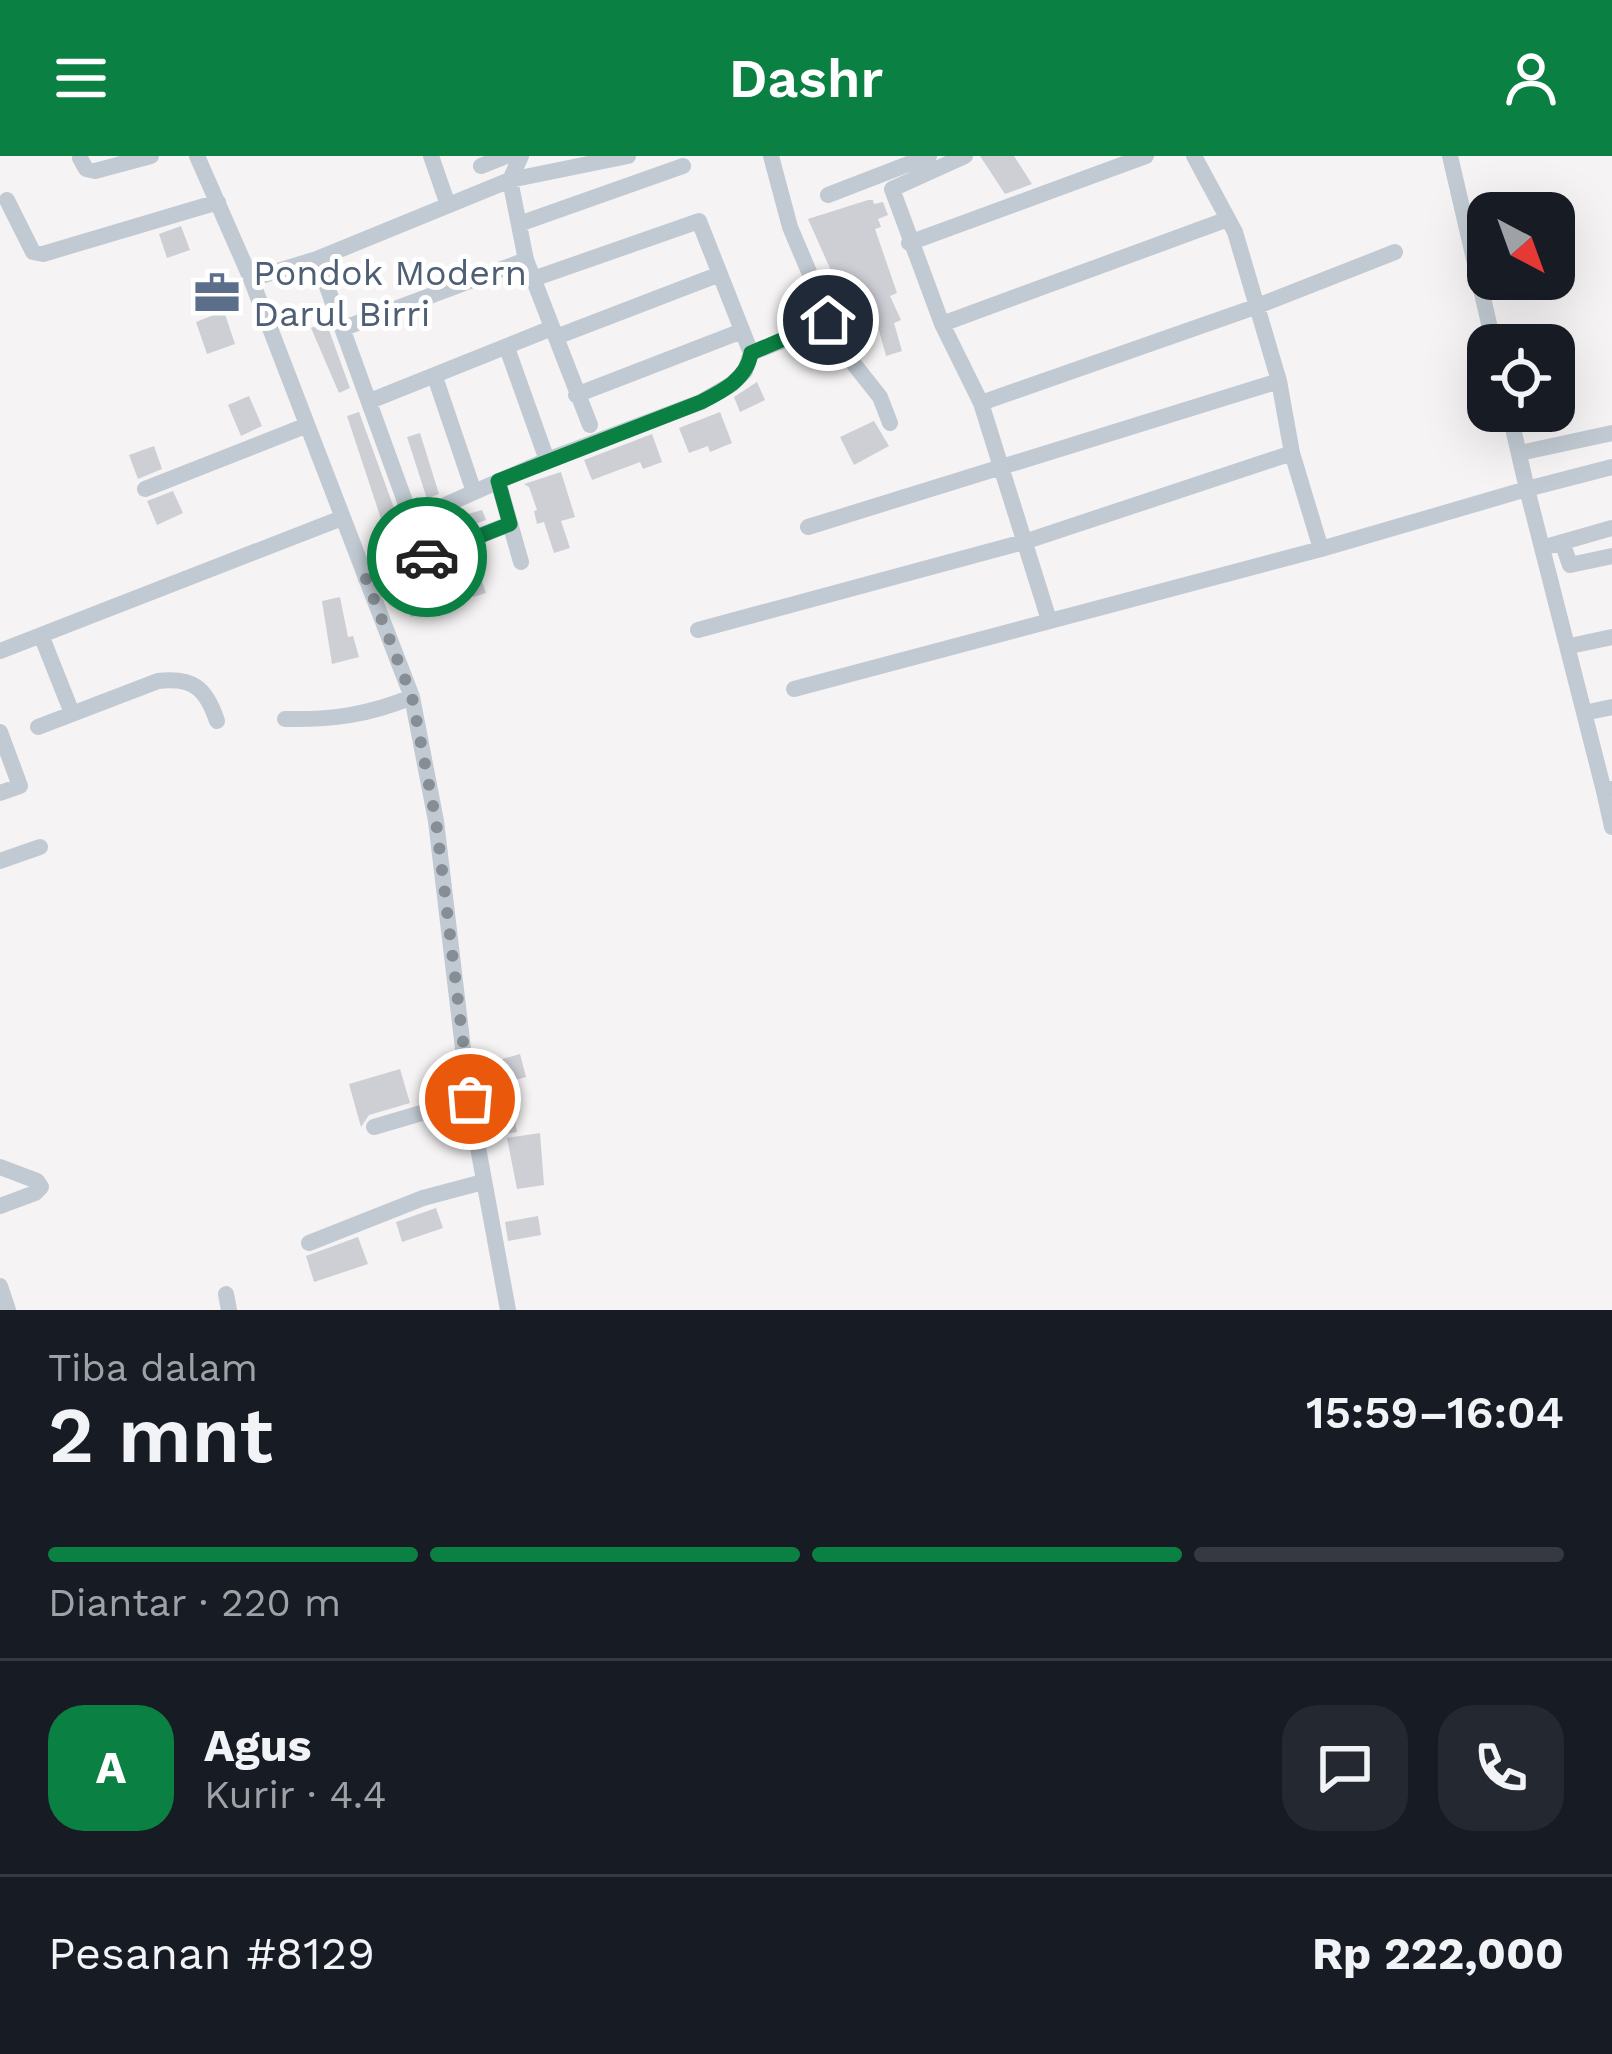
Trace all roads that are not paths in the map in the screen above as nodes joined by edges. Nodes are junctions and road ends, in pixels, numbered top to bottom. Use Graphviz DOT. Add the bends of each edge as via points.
graph roads {
  1 [pos="151,156"];
  2 [pos="197,156"];
  3 [pos="431,156"];
  4 [pos="506,156"];
  5 [pos="521,156"];
  6 [pos="628,156"];
  7 [pos="771,156"];
  8 [pos="929,156"];
  9 [pos="965,156"];
  10 [pos="1146,156"];
  11 [pos="1194,156"];
  12 [pos="1450,156"];
  13 [pos="80,158"];
  14 [pos="589,160"];
  15 [pos="481,166"];
  16 [pos="683,166"];
  17 [pos="510,180"];
  18 [pos="828,195"];
  19 [pos="7,200"];
  20 [pos="218,202"];
  21 [pos="448,205"];
  22 [pos="1228,219"];
  23 [pos="519,224"];
  24 [pos="909,243"];
  25 [pos="1395,252"];
  26 [pos="317,260"];
  27 [pos="526,260"];
  28 [pos="721,274"];
  29 [pos="251,279"];
  30 [pos="533,279"];
  31 [pos="1255,307"];
  32 [pos="942,324"];
  33 [pos="1489,324"];
  34 [pos="823,325"];
  35 [pos="344,328"];
  36 [pos="742,331"];
  37 [pos="554,333"];
  38 [pos="506,348"];
  39 [pos="751,353"];
  40 [pos="435,377"];
  41 [pos="1279,381"];
  42 [pos="576,395"];
  43 [pos="370,401"];
  44 [pos="981,403"];
  45 [pos="890,423"];
  46 [pos="590,424"];
  47 [pos="305,426"];
  48 [pos="1514,432"];
  49 [pos="1612,433"];
  50 [pos="1529,451"];
  51 [pos="1292,453"];
  52 [pos="547,460"];
  53 [pos="1003,464"];
  54 [pos="1612,467"];
  55 [pos="498,481"];
  56 [pos="145,489"];
  57 [pos="1527,489"];
  58 [pos="474,491"];
  59 [pos="342,518"];
  60 [pos="409,520"];
  61 [pos="510,524"];
  62 [pos="808,527"];
  63 [pos="1612,528"];
  64 [pos="1027,541"];
  65 [pos="1562,542"];
  66 [pos="1542,548"];
  67 [pos="1321,549"];
  68 [pos="1612,556"];
  69 [pos="426,560"];
  70 [pos="521,562"];
  71 [pos="366,579"];
  72 [pos="1049,620"];
  73 [pos="698,630"];
  74 [pos="41,635"];
  75 [pos="1612,638"];
  76 [pos="1570,646"];
  77 [pos="0,651"];
  78 [pos="794,689"];
  79 [pos="412,697"];
  80 [pos="1612,707"];
  81 [pos="1584,712"];
  82 [pos="72,713"];
  83 [pos="285,718"];
  84 [pos="217,721"];
  85 [pos="38,727"];
  86 [pos="0,732"];
  87 [pos="1608,790"];
  88 [pos="0,793"];
  89 [pos="1612,827"];
  90 [pos="40,847"];
  91 [pos="0,861"];
  92 [pos="470,1099"];
  93 [pos="374,1127"];
  94 [pos="0,1167"];
  95 [pos="483,1182"];
  96 [pos="0,1206"];
  97 [pos="309,1243"];
  98 [pos="0,1286"];
  99 [pos="8,1310"];
  100 [pos="508,1310"];
  1 -- 13 [label="street" via="95,171"];
  2 -- 20 [label="street"];
  3 -- 21 [label="street"];
  4 -- 15 [label="street"];
  5 -- 17 [label="street"];
  6 -- 14 [label="street"];
  7 -- 34 [label="street" via="828,317"];
  8 -- 18 [label="street"];
  9 -- 24 [label="street" via="892,189"];
  10 -- 24 [label="street"];
  11 -- 22 [label="street"];
  12 -- 33 [label="street"];
  14 -- 17 [label="street"];
  16 -- 23 [label="street"];
  17 -- 21 [label="street"];
  17 -- 23 [label="street"];
  19 -- 20 [label="street" via="39,254"];
  20 -- 29 [label="street"];
  21 -- 26 [label="street"];
  22 -- 31 [label="street"];
  22 -- 32 [label="street"];
  23 -- 27 [label="street"];
  24 -- 32 [label="street"];
  25 -- 31 [label="street"];
  26 -- 29 [label="street"];
  26 -- 35 [label="street"];
  27 -- 30 [label="street"];
  27 -- 35 [label="street"];
  28 -- 30 [label="street" via="694,220"];
  28 -- 36 [label="street"];
  28 -- 37 [label="street"];
  29 -- 47 [label="street"];
  30 -- 37 [label="street"];
  31 -- 41 [label="street"];
  31 -- 44 [label="street"];
  32 -- 44 [label="street"];
  34 -- 39 [label="street"];
  34 -- 45 [label="street" via="880,397"];
  35 -- 43 [label="street"];
  36 -- 39 [label="street"];
  36 -- 42 [label="street"];
  37 -- 38 [label="street"];
  37 -- 42 [label="street"];
  38 -- 40 [label="street"];
  38 -- 52 [label="street"];
  39 -- 52 [label="street" via="745,371 718,393"];
  40 -- 43 [label="street"];
  40 -- 58 [label="street"];
  41 -- 51 [label="street"];
  41 -- 53 [label="street"];
  42 -- 46 [label="street"];
  43 -- 60 [label="street"];
  44 -- 53 [label="street"];
  47 -- 56 [label="street"];
  47 -- 59 [label="street"];
  48 -- 57 [label="street"];
  49 -- 50 [label="street"];
  51 -- 64 [label="street"];
  51 -- 67 [label="street"];
  52 -- 55 [label="street"];
  53 -- 62 [label="street"];
  53 -- 64 [label="street"];
  54 -- 57 [label="street"];
  55 -- 58 [label="street"];
  55 -- 61 [label="street"];
  57 -- 66 [label="street"];
  57 -- 67 [label="street"];
  58 -- 60 [label="street"];
  59 -- 71 [label="street"];
  59 -- 74 [label="street"];
  60 -- 69 [label="street"];
  61 -- 69 [label="street"];
  61 -- 70 [label="street"];
  63 -- 65 [label="street"];
  64 -- 72 [label="street"];
  64 -- 73 [label="street"];
  65 -- 66 [label="street"];
  65 -- 68 [label="street" via="1570,566"];
  66 -- 76 [label="street"];
  67 -- 72 [label="street"];
  69 -- 71 [label="street"];
  71 -- 79 [label="street"];
  72 -- 78 [label="street"];
  74 -- 77 [label="street"];
  74 -- 82 [label="street"];
  75 -- 76 [label="street"];
  76 -- 81 [label="street"];
  79 -- 83 [label="street" via="334,720"];
  79 -- 92 [label="street" via="436,821"];
  80 -- 81 [label="street"];
  81 -- 87 [label="street"];
  82 -- 84 [label="street" via="176,679 200,686"];
  82 -- 85 [label="street"];
  86 -- 88 [label="street" via="20,786"];
  87 -- 89 [label="street"];
  90 -- 91 [label="street"];
  92 -- 93 [label="street"];
  92 -- 95 [label="street"];
  94 -- 96 [label="street" via="41,1187"];
  95 -- 97 [label="street"];
  95 -- 100 [label="street"];
  98 -- 99 [label="street"];
}
